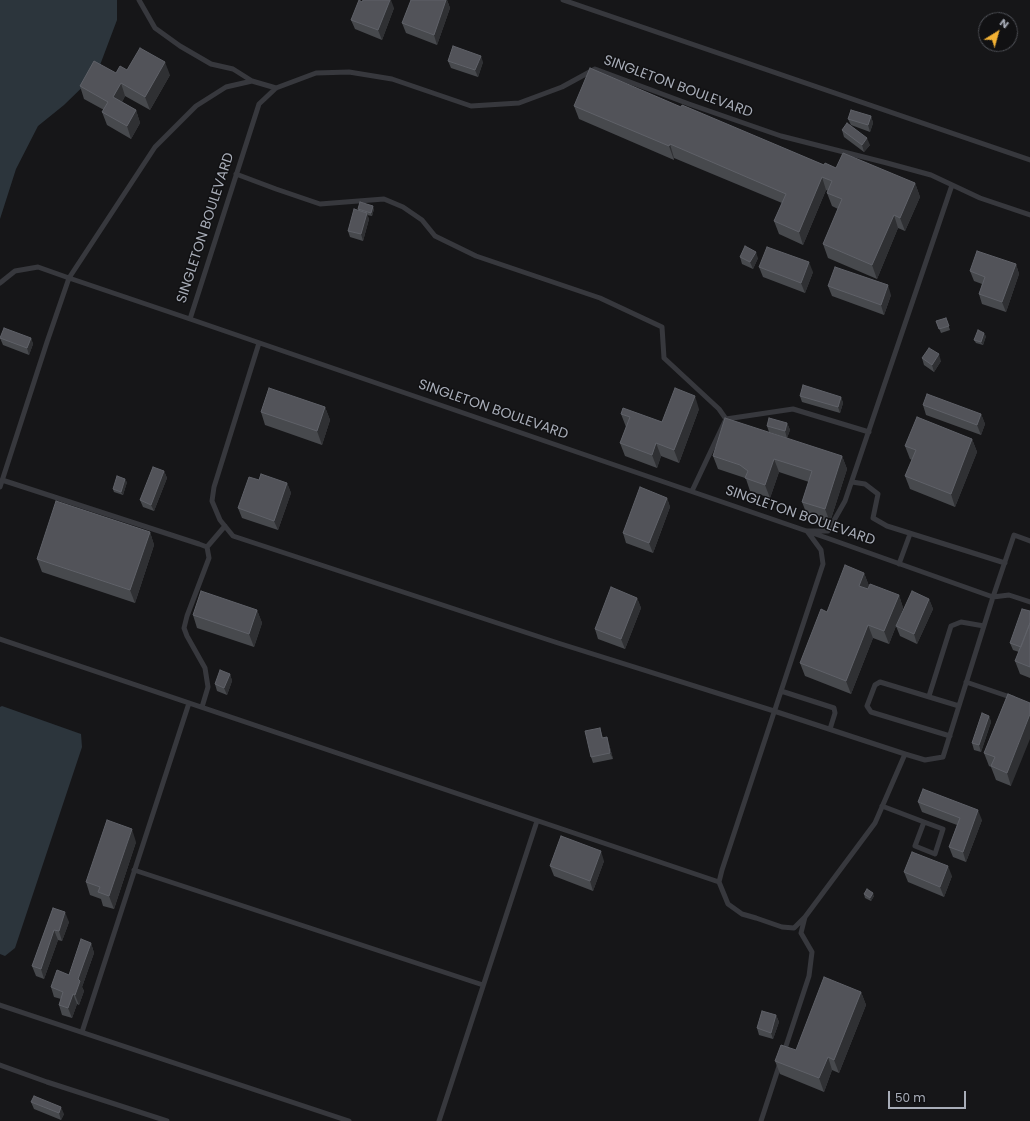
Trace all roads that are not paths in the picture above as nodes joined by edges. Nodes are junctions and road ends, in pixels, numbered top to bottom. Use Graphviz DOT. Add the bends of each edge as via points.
graph roads {
  1 [pos="139,0"];
  2 [pos="563,0"];
  3 [pos="252,81"];
  4 [pos="276,88"];
  5 [pos="1030,160"];
  6 [pos="236,174"];
  7 [pos="952,185"];
  8 [pos="1030,215"];
  9 [pos="70,278"];
  10 [pos="0,283"];
  11 [pos="190,319"];
  12 [pos="260,343"];
  13 [pos="726,419"];
  14 [pos="869,432"];
  15 [pos="2,480"];
  16 [pos="852,482"];
  17 [pos="0,488"];
  18 [pos="692,492"];
  19 [pos="225,526"];
  20 [pos="807,531"];
  21 [pos="910,534"];
  22 [pos="1030,541"];
  23 [pos="207,547"];
  24 [pos="1005,563"];
  25 [pos="899,564"];
  26 [pos="993,597"];
  27 [pos="1030,602"];
  28 [pos="984,626"];
  29 [pos="0,639"];
  30 [pos="966,682"];
  31 [pos="781,691"];
  32 [pos="929,696"];
  33 [pos="1016,699"];
  34 [pos="188,703"];
  35 [pos="959,706"];
  36 [pos="202,707"];
  37 [pos="774,711"];
  38 [pos="830,729"];
  39 [pos="950,736"];
  40 [pos="905,754"];
  41 [pos="882,806"];
  42 [pos="537,821"];
  43 [pos="924,822"];
  44 [pos="134,870"];
  45 [pos="719,882"];
  46 [pos="805,917"];
  47 [pos="483,985"];
  48 [pos="0,1005"];
  49 [pos="82,1032"];
  50 [pos="0,1065"];
  51 [pos="167,1121"];
  52 [pos="349,1121"];
  53 [pos="439,1121"];
  54 [pos="761,1121"];
  1 -- 3 [label="lane" via="155,28 180,46 211,64 233,69"];
  2 -- 5 [label="lane"];
  3 -- 4 [label="lane"];
  3 -- 9 [label="lane" via="226,87 196,106 156,148"];
  4 -- 6 [label="lane, SINGLETON BOULEVARD" via="259,104"];
  4 -- 7 [label="lane, SINGLETON BOULEVARD" via="316,73 349,72 392,79 471,106 519,103 562,87 594,69 781,136 931,175"];
  6 -- 11 [label="lane, SINGLETON BOULEVARD"];
  6 -- 13 [label="lane" via="320,204 384,199 403,207 422,220 435,236 476,256 600,298 662,327 664,358 719,409"];
  7 -- 8 [label="lane, SINGLETON BOULEVARD" via="980,198"];
  7 -- 14 [label="lane"];
  9 -- 10 [label="lane" via="38,268 15,271"];
  9 -- 11 [label="lane"];
  9 -- 15 [label="lane"];
  11 -- 12 [label="lane, SINGLETON BOULEVARD"];
  12 -- 18 [label="lane, SINGLETON BOULEVARD"];
  12 -- 19 [label="lane" via="214,487 212,501"];
  13 -- 14 [label="lane" via="793,409"];
  13 -- 18 [label="lane"];
  14 -- 16 [label="lane"];
  15 -- 17 [label="lane"];
  15 -- 23 [label="lane"];
  16 -- 20 [label="lane" via="845,502 828,531"];
  16 -- 21 [label="lane" via="865,484 878,494 873,518"];
  18 -- 20 [label="lane, SINGLETON BOULEVARD"];
  19 -- 23 [label="lane"];
  19 -- 37 [label="lane" via="233,536"];
  20 -- 25 [label="lane, SINGLETON BOULEVARD"];
  20 -- 31 [label="lane" via="821,550 823,564"];
  21 -- 24 [label="lane"];
  21 -- 25 [label="lane"];
  22 -- 24 [label="lane" via="1014,535"];
  23 -- 36 [label="lane" via="209,558 184,628 205,668 208,688"];
  24 -- 26 [label="lane"];
  25 -- 26 [label="lane, SINGLETON BOULEVARD"];
  26 -- 27 [label="lane" via="1009,595"];
  26 -- 28 [label="lane"];
  28 -- 30 [label="lane"];
  28 -- 32 [label="lane" via="961,622 951,626"];
  29 -- 34 [label="lane"];
  30 -- 33 [label="lane"];
  30 -- 35 [label="lane"];
  31 -- 37 [label="lane"];
  31 -- 38 [label="lane" via="834,708"];
  32 -- 35 [label="lane"];
  32 -- 39 [label="lane" via="880,682 875,685 867,706 871,712"];
  34 -- 36 [label="lane"];
  34 -- 44 [label="lane"];
  35 -- 39 [label="lane"];
  36 -- 42 [label="lane"];
  37 -- 38 [label="lane"];
  37 -- 45 [label="lane"];
  38 -- 40 [label="lane"];
  39 -- 40 [label="lane" via="943,757 925,760"];
  40 -- 41 [label="lane"];
  41 -- 43 [label="lane"];
  41 -- 46 [label="lane" via="875,823"];
  42 -- 45 [label="lane"];
  42 -- 47 [label="lane"];
  43 -- 43 [label="lane" via="944,829 935,854 915,846"];
  44 -- 47 [label="lane"];
  44 -- 49 [label="lane"];
  45 -- 46 [label="lane" via="728,904 742,914 782,927 794,928"];
  46 -- 54 [label="lane" via="801,933 812,952 809,976"];
  47 -- 53 [label="lane"];
  48 -- 49 [label="lane"];
  49 -- 52 [label="lane"];
  50 -- 51 [label="lane"];
}
